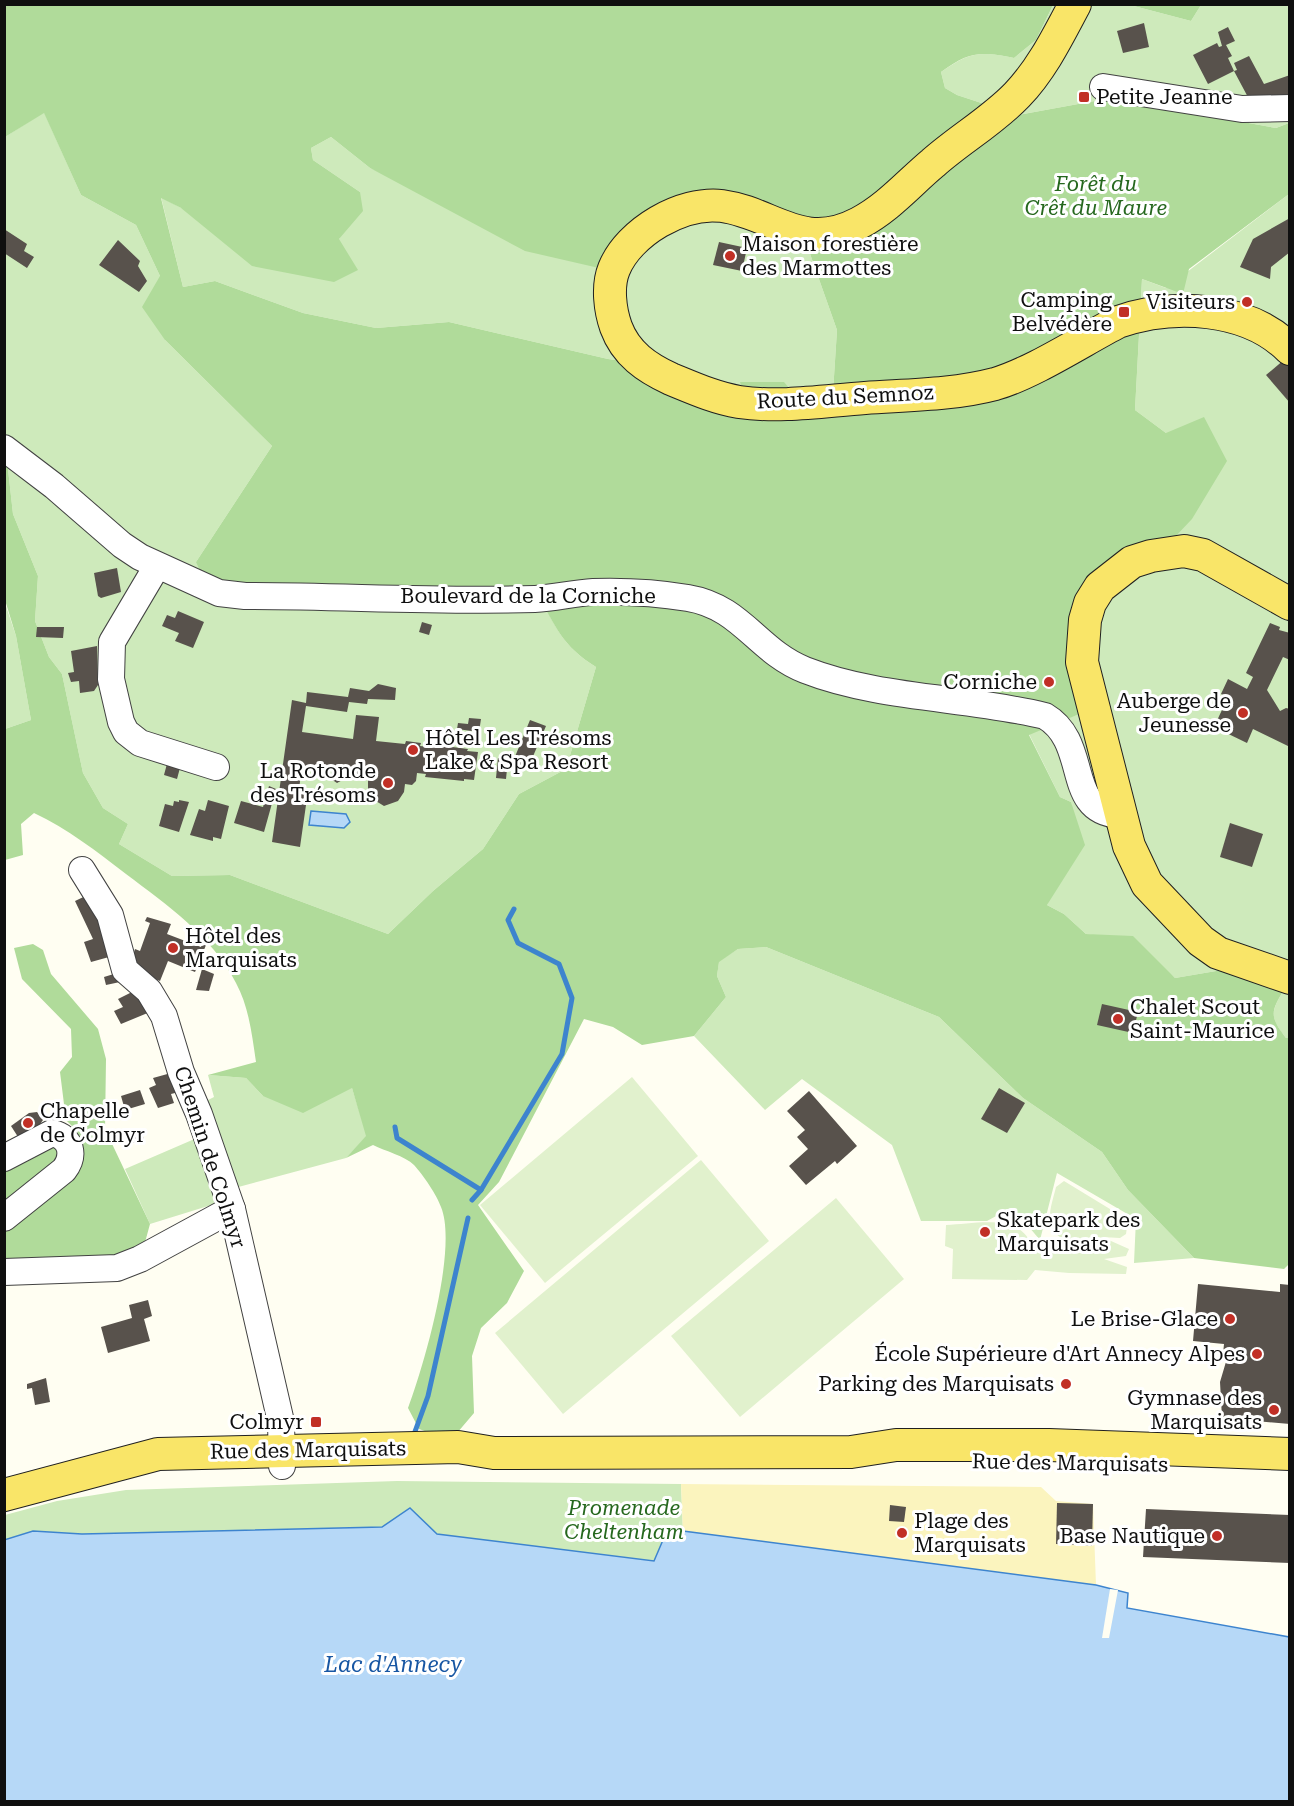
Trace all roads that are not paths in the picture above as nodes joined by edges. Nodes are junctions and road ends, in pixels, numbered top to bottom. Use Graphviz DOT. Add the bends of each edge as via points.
graph roads {
  1 [pos="1075,4"];
  2 [pos="1103,87"];
  3 [pos="1290,108"];
  4 [pos="1290,349"];
  5 [pos="4,448"];
  6 [pos="157,566"];
  7 [pos="1290,604"];
  8 [pos="216,766"];
  9 [pos="1120,815"];
  10 [pos="82,870"];
  11 [pos="1290,978"];
  12 [pos="4,1158"];
  13 [pos="232,1209"];
  14 [pos="4,1218"];
  15 [pos="4,1272"];
  16 [pos="851,1452"];
  17 [pos="1290,1454"];
  18 [pos="282,1458"];
  19 [pos="1290,1470"];
  20 [pos="4,1495"];
  1 -- 4 [label="main road, Route du Semnoz" via="1052,47 1016,96 878,211 857,224 826,233 803,234 747,213 705,206 677,214 647,230 630,245 612,271 609,303 619,336 641,362 656,372 724,399 766,404 959,392 999,383 1137,315 1209,313 1245,320"];
  2 -- 3 [label="street" via="1242,109"];
  5 -- 6 [label="street, Boulevard de la Corniche" via="122,545"];
  6 -- 8 [label="street" via="112,642 111,679 122,722 126,732 140,743"];
  6 -- 9 [label="street, Boulevard de la Corniche" via="219,593 233,595 534,599 592,592 632,593 718,606 734,616 766,648 806,670 853,683 1045,716 1065,733 1090,803 1098,811"];
  7 -- 9 [label="main road" via="1218,562 1185,551 1132,562 1100,587 1085,620 1082,662"];
  9 -- 11 [label="main road" via="1147,885 1201,941 1227,957"];
  10 -- 13 [label="street, Chemin de Colmyr" via="110,915 125,970 149,991 164,1016"];
  12 -- 14 [label="street" via="52,1134 67,1141 72,1155 64,1170"];
  13 -- 15 [label="street" via="117,1268"];
  13 -- 18 [label="street, Chemin de Colmyr" via="280,1422"];
  16 -- 17 [label="main road, Rue des Marquisats" via="896,1445 1049,1445"];
  16 -- 18 [label="main road, Rue des Marquisats" via="494,1453 458,1447"];
  16 -- 19 [label="main road, Rue des Marquisats" via="898,1461 1050,1461"];
  18 -- 20 [label="main road, Rue des Marquisats" via="154,1470 124,1465"];
}
